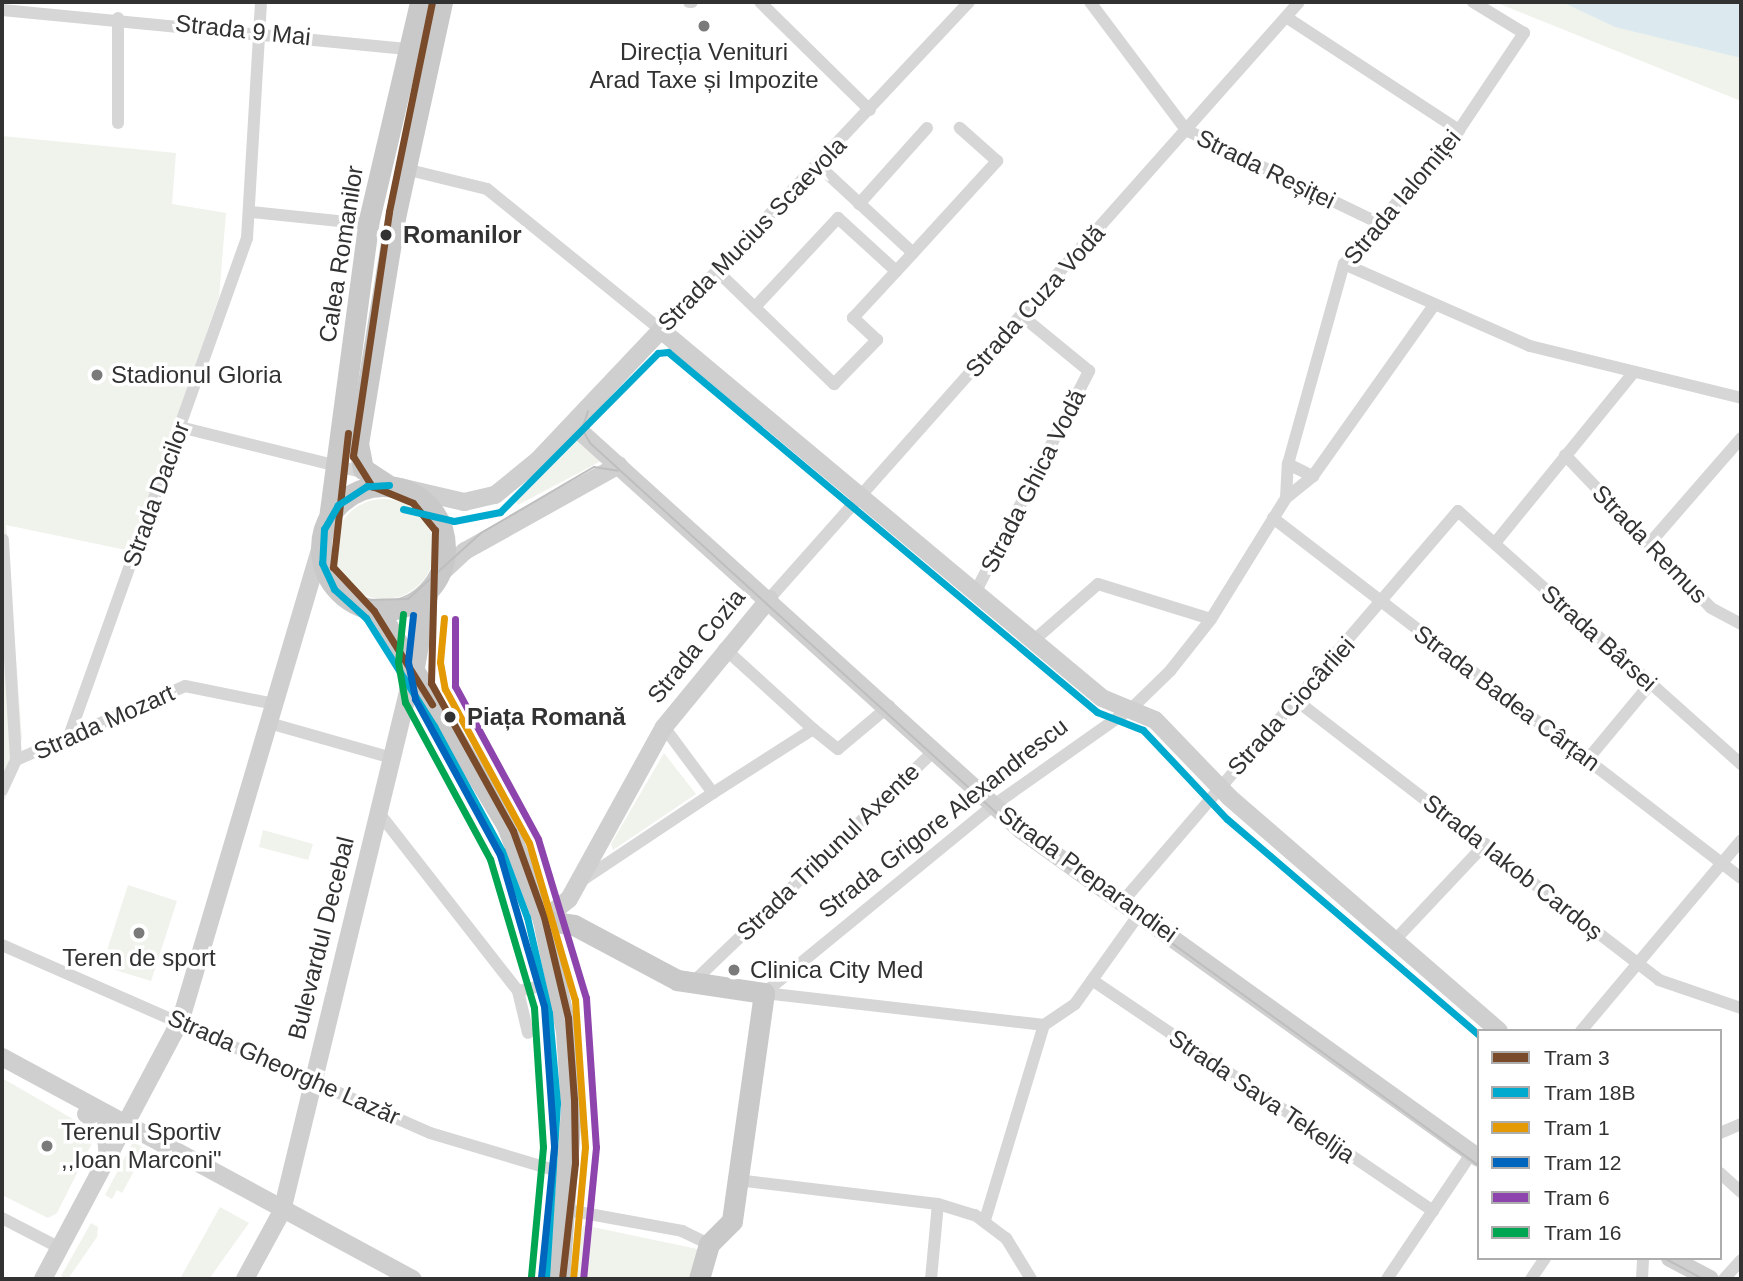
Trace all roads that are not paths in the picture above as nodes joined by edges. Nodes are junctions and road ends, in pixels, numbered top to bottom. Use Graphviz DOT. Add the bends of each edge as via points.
graph roads {
  1 [pos="68,2"];
  2 [pos="261,2"];
  3 [pos="420,2"];
  4 [pos="442,2"];
  5 [pos="760,2"];
  6 [pos="970,2"];
  7 [pos="1090,2"];
  8 [pos="1299,2"];
  9 [pos="1473,2"];
  10 [pos="2,10"];
  11 [pos="77,15"];
  12 [pos="1286,17"];
  13 [pos="118,18"];
  14 [pos="259,31"];
  15 [pos="408,49"];
  16 [pos="870,110"];
  17 [pos="118,123"];
  18 [pos="927,128"];
  19 [pos="960,128"];
  20 [pos="1186,130"];
  21 [pos="1459,130"];
  22 [pos="818,165"];
  23 [pos="405,169"];
  24 [pos="859,204"];
  25 [pos="251,212"];
  26 [pos="1378,223"];
  27 [pos="368,225"];
  28 [pos="913,253"];
  29 [pos="1343,264"];
  30 [pos="717,271"];
  31 [pos="896,271"];
  32 [pos="1434,305"];
  33 [pos="755,307"];
  34 [pos="1022,316"];
  35 [pos="661,330"];
  36 [pos="1634,372"];
  37 [pos="1741,398"];
  38 [pos="573,425"];
  39 [pos="180,426"];
  40 [pos="1741,438"];
  41 [pos="1565,455"];
  42 [pos="337,463"];
  43 [pos="1288,464"];
  44 [pos="619,465"];
  45 [pos="367,474"];
  46 [pos="1313,476"];
  47 [pos="394,486"];
  48 [pos="861,497"];
  49 [pos="1286,498"];
  50 [pos="1458,511"];
  51 [pos="329,518"];
  52 [pos="1273,518"];
  53 [pos="3,539"];
  54 [pos="1494,542"];
  55 [pos="322,544"];
  56 [pos="1649,544"];
  57 [pos="432,585"];
  58 [pos="975,593"];
  59 [pos="769,599"];
  60 [pos="1383,604"];
  61 [pos="379,612"];
  62 [pos="1211,619"];
  63 [pos="1741,624"];
  64 [pos="1033,641"];
  65 [pos="724,648"];
  66 [pos="414,667"];
  67 [pos="1650,684"];
  68 [pos="1297,701"];
  69 [pos="274,704"];
  70 [pos="889,706"];
  71 [pos="1133,707"];
  72 [pos="269,723"];
  73 [pos="664,727"];
  74 [pos="813,729"];
  75 [pos="69,736"];
  76 [pos="936,749"];
  77 [pos="391,758"];
  78 [pos="16,760"];
  79 [pos="1587,760"];
  80 [pos="1741,764"];
  81 [pos="1218,786"];
  82 [pos="2,790"];
  83 [pos="713,793"];
  84 [pos="995,805"];
  85 [pos="379,813"];
  86 [pos="1741,840"];
  87 [pos="1485,844"];
  88 [pos="1722,861"];
  89 [pos="1741,878"];
  90 [pos="578,883"];
  91 [pos="1123,901"];
  92 [pos="1140,913"];
  93 [pos="543,920"];
  94 [pos="1395,940"];
  95 [pos="2,945"];
  96 [pos="1637,964"];
  97 [pos="1092,980"];
  98 [pos="556,984"];
  99 [pos="691,984"];
  100 [pos="518,991"];
  101 [pos="764,993"];
  102 [pos="1741,1008"];
  103 [pos="181,1019"];
  104 [pos="1044,1025"];
  105 [pos="1497,1029"];
  106 [pos="1583,1029"];
  107 [pos="528,1033"];
  108 [pos="2,1057"];
  109 [pos="313,1079"];
  110 [pos="52,1085"];
  111 [pos="1741,1124"];
  112 [pos="128,1125"];
  113 [pos="1722,1131"];
  114 [pos="1476,1152"];
  115 [pos="107,1163"];
  116 [pos="571,1175"];
  117 [pos="1722,1175"];
  118 [pos="737,1180"];
  119 [pos="1741,1192"];
  120 [pos="938,1204"];
  121 [pos="567,1210"];
  122 [pos="282,1211"];
  123 [pos="1433,1211"];
  124 [pos="2,1218"];
  125 [pos="985,1220"];
  126 [pos="709,1244"];
  127 [pos="60,1248"];
  128 [pos="1544,1260"];
  129 [pos="1643,1260"];
  130 [pos="1674,1260"];
  131 [pos="1741,1260"];
  132 [pos="47,1278"];
  133 [pos="245,1279"];
  134 [pos="414,1279"];
  135 [pos="559,1279"];
  136 [pos="699,1279"];
  137 [pos="931,1279"];
  138 [pos="1031,1279"];
  139 [pos="1387,1279"];
  140 [pos="1531,1279"];
  141 [pos="1642,1279"];
  142 [pos="1710,1279"];
  143 [pos="1724,1279"];
  1 -- 11 [label="street"];
  2 -- 14 [label="street, Strada Dacilor"];
  3 -- 15 [label="main road, Calea Romanilor"];
  4 -- 23 [label="main road, Calea Romanilor"];
  5 -- 16 [label="street"];
  6 -- 16 [label="street, Strada Mucius Scaevola"];
  7 -- 20 [label="street, Strada Reșiței"];
  8 -- 12 [label="street, Strada Cuza Vodă"];
  9 -- 21 [label="street, Strada Ialomiței" via="1524,33"];
  10 -- 11 [label="street, Strada 9 Mai"];
  11 -- 13 [label="street, Strada 9 Mai"];
  12 -- 20 [label="street, Strada Cuza Vodă"];
  12 -- 21 [label="street"];
  13 -- 14 [label="street, Strada 9 Mai"];
  13 -- 17 [label="street"];
  14 -- 15 [label="street, Strada 9 Mai"];
  14 -- 25 [label="street, Strada Dacilor"];
  15 -- 27 [label="main road, Calea Romanilor"];
  16 -- 22 [label="street, Strada Mucius Scaevola"];
  18 -- 24 [label="street"];
  19 -- 28 [label="street" via="997,161"];
  20 -- 26 [label="street, Strada Reșiței"];
  20 -- 34 [label="street, Strada Cuza Vodă"];
  21 -- 26 [label="street, Strada Ialomiței"];
  22 -- 24 [label="street"];
  22 -- 30 [label="street, Strada Mucius Scaevola"];
  23 -- 35 [label="street" via="487,189"];
  23 -- 45 [label="main road, Calea Romanilor" via="358,441"];
  24 -- 28 [label="street"];
  25 -- 27 [label="street"];
  25 -- 39 [label="street, Strada Dacilor" via="238,267"];
  26 -- 29 [label="street, Strada Ialomiței"];
  27 -- 42 [label="main road, Calea Romanilor"];
  28 -- 31 [label="street"];
  29 -- 32 [label="street"];
  29 -- 43 [label="street, Strada Ialomiței"];
  30 -- 33 [label="street"];
  30 -- 35 [label="street, Strada Mucius Scaevola"];
  31 -- 33 [label="street" via="838,218"];
  31 -- 33 [label="street" via="853,318 877,340 834,384"];
  32 -- 36 [label="street" via="1530,346"];
  32 -- 46 [label="street, Strada Grigore Alexandrescu"];
  34 -- 48 [label="street, Strada Cuza Vodă"];
  34 -- 58 [label="street, Strada Ghica Vodă" via="1089,371"];
  35 -- 38 [label="main road, Strada Mucius Scaevola"];
  35 -- 48 [label="main road"];
  36 -- 37 [label="street"];
  36 -- 41 [label="street"];
  38 -- 44 [label="main road, Strada Preparandiei"];
  38 -- 47 [label="main road, Strada Mucius Scaevola" via="486,500 464,502"];
  39 -- 42 [label="street"];
  39 -- 75 [label="street, Strada Dacilor"];
  40 -- 56 [label="street"];
  41 -- 54 [label="street"];
  41 -- 56 [label="street, Strada Remus"];
  42 -- 45 [label="street"];
  42 -- 51 [label="main road, Calea Romanilor"];
  43 -- 46 [label="street"];
  43 -- 49 [label="street, Strada Ialomiței"];
  44 -- 57 [label="main road" via="465,551"];
  44 -- 59 [label="main road, Strada Preparandiei"];
  45 -- 47 [label="main road"];
  46 -- 49 [label="street, Strada Grigore Alexandrescu"];
  47 -- 51 [label="main road" via="352,492"];
  47 -- 57 [label="main road" via="425,503 440,526 445,545"];
  48 -- 58 [label="main road"];
  48 -- 59 [label="street, Strada Cuza Vodă"];
  49 -- 52 [label="street, Strada Grigore Alexandrescu"];
  50 -- 54 [label="street, Strada Bârsei"];
  50 -- 60 [label="street, Strada Ciocârliei"];
  51 -- 55 [label="main road"];
  52 -- 60 [label="street, Strada Badea Cârțan"];
  52 -- 62 [label="street, Strada Grigore Alexandrescu"];
  53 -- 78 [label="street"];
  54 -- 67 [label="street, Strada Bârsei"];
  55 -- 61 [label="main road" via="337,589"];
  55 -- 69 [label="main road"];
  56 -- 63 [label="street, Strada Remus" via="1711,608"];
  57 -- 61 [label="main road" via="410,606"];
  57 -- 66 [label="main road"];
  58 -- 64 [label="main road"];
  59 -- 65 [label="main road, Strada Cozia"];
  59 -- 70 [label="main road, Strada Preparandiei"];
  60 -- 68 [label="street, Strada Ciocârliei"];
  60 -- 79 [label="street, Strada Badea Cârțan"];
  61 -- 66 [label="main road"];
  62 -- 64 [label="street" via="1098,584"];
  62 -- 71 [label="street, Strada Grigore Alexandrescu"];
  64 -- 71 [label="main road" via="1102,698"];
  65 -- 73 [label="main road, Strada Cozia"];
  65 -- 74 [label="street"];
  66 -- 77 [label="main road, Bulevardul Decebal"];
  66 -- 93 [label="main road" via="506,826"];
  67 -- 79 [label="street"];
  67 -- 80 [label="street, Strada Bârsei"];
  68 -- 81 [label="street, Strada Ciocârliei"];
  68 -- 87 [label="street, Strada Iakob Cardoș"];
  69 -- 72 [label="main road"];
  69 -- 75 [label="street, Strada Mozart" via="185,686"];
  70 -- 74 [label="street" via="838,749"];
  70 -- 76 [label="main road, Strada Preparandiei"];
  71 -- 81 [label="main road" via="1177,740"];
  71 -- 84 [label="street, Strada Grigore Alexandrescu"];
  72 -- 77 [label="street"];
  72 -- 103 [label="main road"];
  73 -- 83 [label="street"];
  73 -- 90 [label="main road, Strada Cozia"];
  74 -- 83 [label="street"];
  75 -- 78 [label="street, Strada Mozart"];
  76 -- 84 [label="main road, Strada Preparandiei"];
  76 -- 99 [label="street, Strada Tribunul Axente"];
  77 -- 85 [label="main road, Bulevardul Decebal"];
  78 -- 82 [label="street"];
  79 -- 88 [label="street, Strada Badea Cârțan"];
  81 -- 91 [label="street, Strada Ciocârliei"];
  81 -- 94 [label="main road"];
  83 -- 90 [label="street"];
  84 -- 91 [label="main road, Strada Preparandiei"];
  84 -- 101 [label="street, Strada Grigore Alexandrescu"];
  85 -- 100 [label="street"];
  85 -- 109 [label="main road, Bulevardul Decebal"];
  86 -- 88 [label="street"];
  87 -- 94 [label="street"];
  87 -- 96 [label="street, Strada Iakob Cardoș"];
  88 -- 89 [label="street, Strada Badea Cârțan"];
  88 -- 96 [label="street"];
  90 -- 93 [label="main road, Strada Cozia"];
  91 -- 92 [label="main road, Strada Preparandiei"];
  92 -- 97 [label="street"];
  92 -- 114 [label="main road, Strada Preparandiei"];
  93 -- 98 [label="main road"];
  93 -- 99 [label="main road" via="574,925"];
  94 -- 105 [label="main road"];
  95 -- 103 [label="street, Strada Gheorghe Lazăr"];
  96 -- 102 [label="street, Strada Iakob Cardoș" via="1675,988"];
  96 -- 106 [label="street"];
  97 -- 104 [label="street" via="1067,1012"];
  97 -- 123 [label="street, Strada Sava Tekelija"];
  98 -- 100 [label="street"];
  98 -- 116 [label="main road" via="567,1046"];
  99 -- 101 [label="main road"];
  100 -- 107 [label="street"];
  101 -- 104 [label="street"];
  101 -- 118 [label="main road"];
  103 -- 109 [label="street, Strada Gheorghe Lazăr"];
  103 -- 112 [label="main road"];
  104 -- 125 [label="street"];
  108 -- 110 [label="main road"];
  109 -- 116 [label="street, Strada Gheorghe Lazăr" via="460,1144"];
  109 -- 122 [label="main road, Bulevardul Decebal"];
  110 -- 112 [label="main road"];
  110 -- 115 [label="main road" via="104,1126"];
  111 -- 113 [label="street"];
  112 -- 115 [label="main road"];
  112 -- 122 [label="main road"];
  114 -- 123 [label="street"];
  115 -- 127 [label="main road"];
  116 -- 121 [label="main road"];
  117 -- 119 [label="street"];
  118 -- 120 [label="street"];
  118 -- 126 [label="main road" via="730,1225"];
  120 -- 125 [label="street"];
  120 -- 137 [label="street"];
  121 -- 126 [label="street" via="682,1231"];
  121 -- 135 [label="main road"];
  122 -- 133 [label="main road, Bulevardul Decebal"];
  122 -- 134 [label="main road"];
  123 -- 139 [label="street"];
  124 -- 127 [label="street"];
  125 -- 138 [label="street" via="1006,1238"];
  126 -- 136 [label="main road"];
  127 -- 132 [label="main road"];
  128 -- 140 [label="street"];
  129 -- 141 [label="street"];
  130 -- 142 [label="main road"];
  131 -- 143 [label="street"];
}
